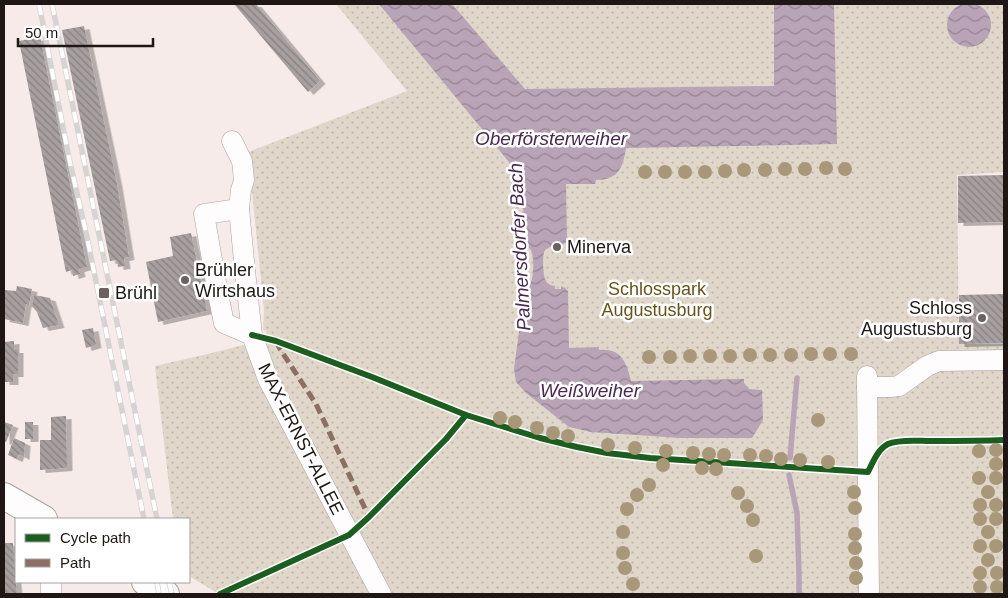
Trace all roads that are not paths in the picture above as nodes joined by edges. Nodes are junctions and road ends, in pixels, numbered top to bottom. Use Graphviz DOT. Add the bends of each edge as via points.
graph roads {
  1 [pos="252,335"];
  2 [pos="1004,360"];
  3 [pos="4,496"];
  4 [pos="42,518"];
  5 [pos="147,583"];
  6 [pos="166,594"];
  7 [pos="381,594"];
  8 [pos="869,594"];
  1 -- 1 [label="street, MAX-ERNST-ALLEE" via="244,271 240,199 204,214 224,323"];
  1 -- 7 [label="street, MAX-ERNST-ALLEE" via="268,379"];
  2 -- 8 [label="street" via="939,361 899,386 867,381"];
  3 -- 4 [label="main road"];
  5 -- 6 [label="main road"];
}
